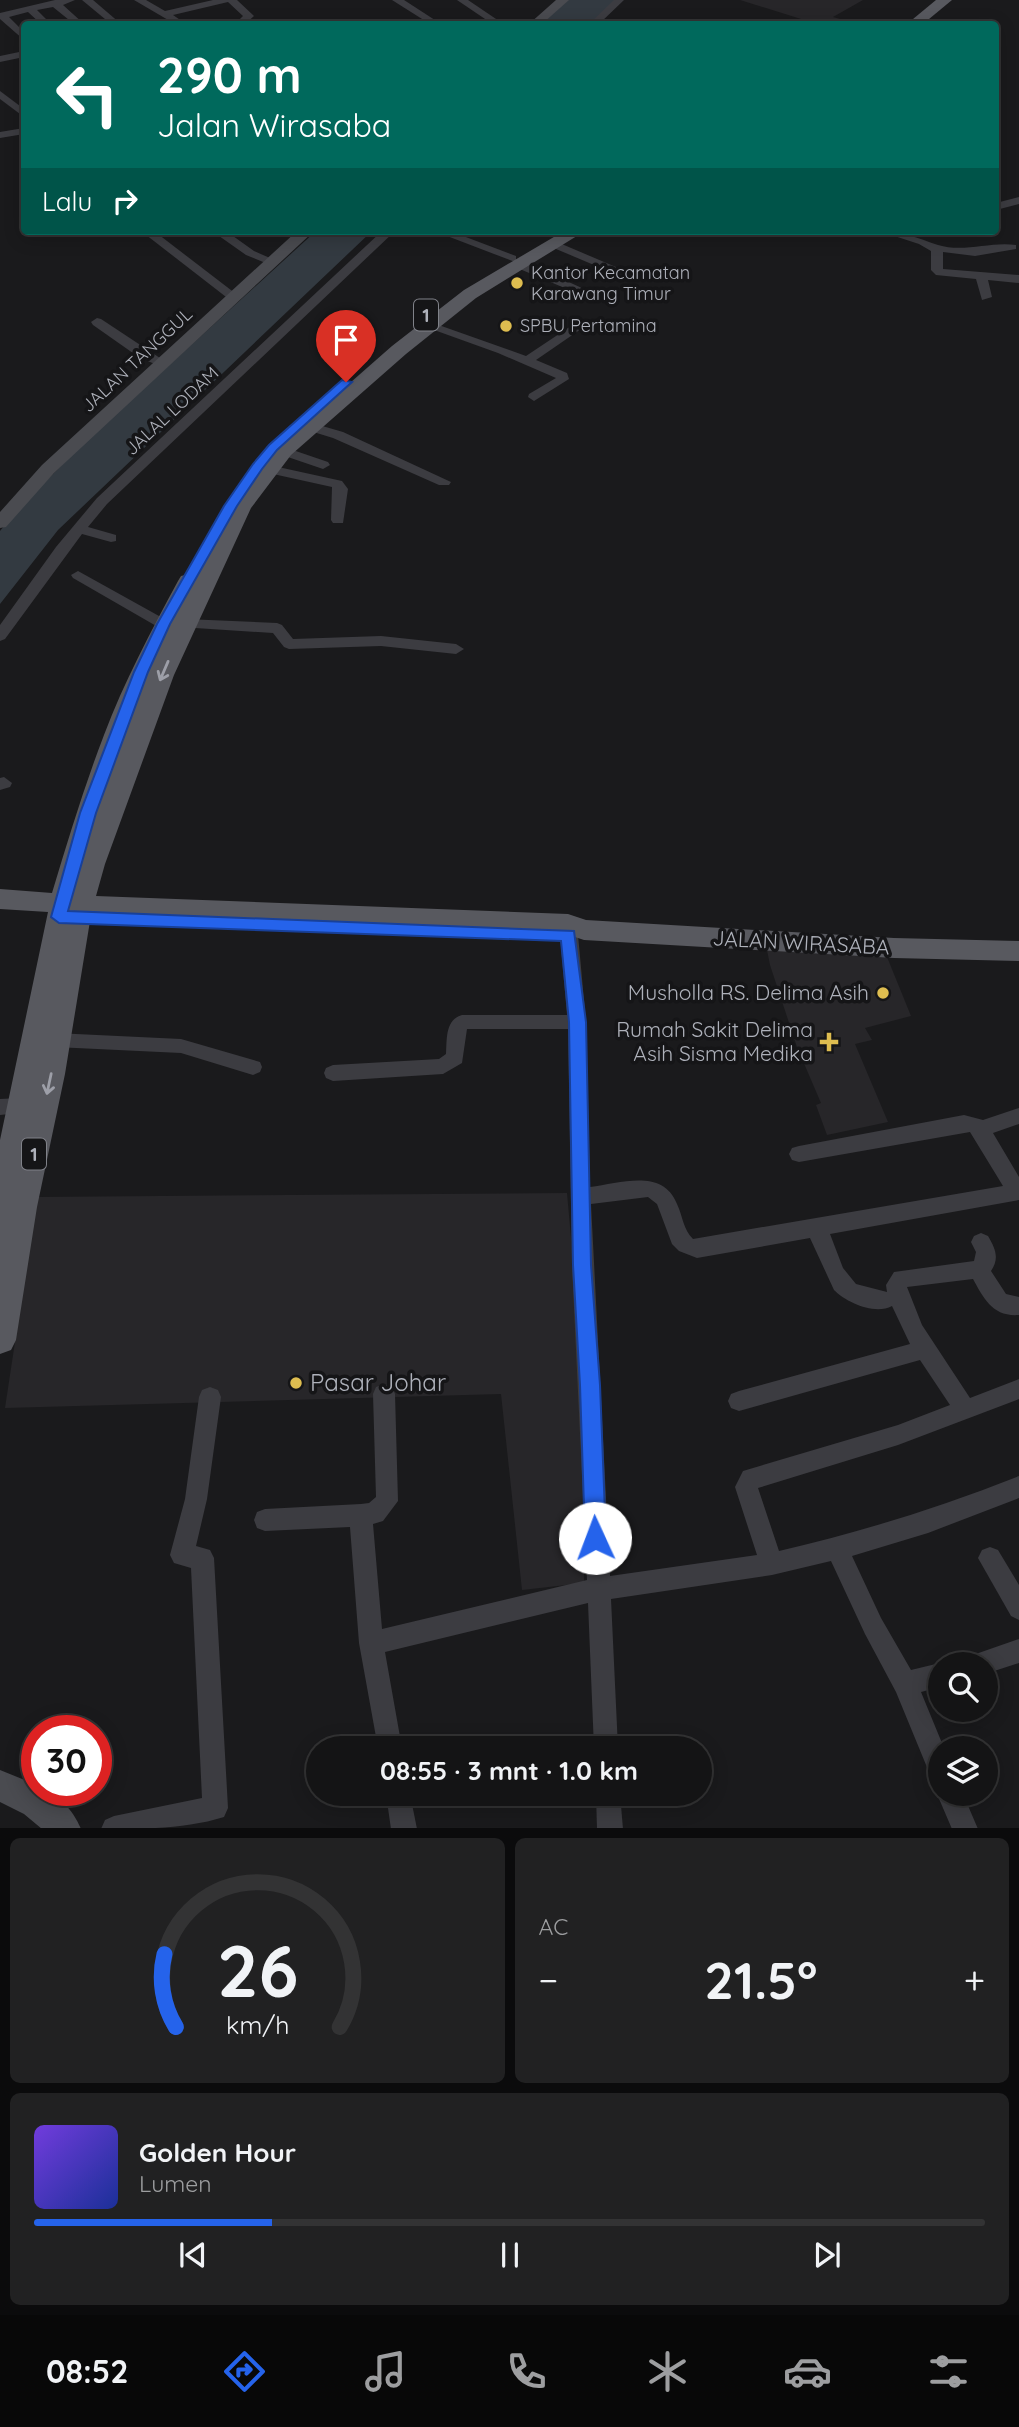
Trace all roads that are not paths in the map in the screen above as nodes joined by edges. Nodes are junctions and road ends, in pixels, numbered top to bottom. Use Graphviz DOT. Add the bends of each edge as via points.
graph roads {
  1 [pos="70,0"];
  2 [pos="87,0"];
  3 [pos="139,0"];
  4 [pos="225,0"];
  5 [pos="231,0"];
  6 [pos="397,0"];
  7 [pos="462,0"];
  8 [pos="563,0"];
  9 [pos="619,0"];
  10 [pos="945,0"];
  11 [pos="957,0"];
  12 [pos="55,3"];
  13 [pos="30,9"];
  14 [pos="1,15"];
  15 [pos="164,15"];
  16 [pos="43,21"];
  17 [pos="76,21"];
  18 [pos="112,21"];
  19 [pos="175,21"];
  20 [pos="243,21"];
  21 [pos="431,21"];
  22 [pos="494,21"];
  23 [pos="538,21"];
  24 [pos="597,21"];
  25 [pos="918,21"];
  26 [pos="929,21"];
  27 [pos="21,34"];
  28 [pos="1,59"];
  29 [pos="21,59"];
  30 [pos="0,94"];
  31 [pos="21,112"];
  32 [pos="21,132"];
  33 [pos="0,135"];
  34 [pos="1019,200"];
  35 [pos="999,203"];
  36 [pos="152,235"];
  37 [pos="224,235"];
  38 [pos="302,235"];
  39 [pos="385,235"];
  40 [pos="452,235"];
  41 [pos="909,235"];
  42 [pos="557,238"];
  43 [pos="1012,247"];
  44 [pos="936,248"];
  45 [pos="523,258"];
  46 [pos="273,262"];
  47 [pos="624,273"];
  48 [pos="982,278"];
  49 [pos="1019,279"];
  50 [pos="578,289"];
  51 [pos="234,297"];
  52 [pos="986,297"];
  53 [pos="97,321"];
  54 [pos="580,324"];
  55 [pos="429,326"];
  56 [pos="394,348"];
  57 [pos="527,360"];
  58 [pos="160,362"];
  59 [pos="534,397"];
  60 [pos="309,422"];
  61 [pos="284,452"];
  62 [pos="323,465"];
  63 [pos="269,469"];
  64 [pos="444,482"];
  65 [pos="338,520"];
  66 [pos="0,523"];
  67 [pos="78,529"];
  68 [pos="111,538"];
  69 [pos="78,575"];
  70 [pos="174,624"];
  71 [pos="0,636"];
  72 [pos="456,649"];
  73 [pos="0,899"];
  74 [pos="0,910"];
  75 [pos="70,911"];
  76 [pos="574,930"];
  77 [pos="1019,951"];
  78 [pos="577,1022"];
  79 [pos="55,1040"];
  80 [pos="253,1067"];
  81 [pos="333,1073"];
  82 [pos="10,1107"];
  83 [pos="1019,1116"];
  84 [pos="981,1129"];
  85 [pos="799,1154"];
  86 [pos="1018,1192"];
  87 [pos="580,1197"];
  88 [pos="0,1226"];
  89 [pos="817,1228"];
  90 [pos="981,1242"];
  91 [pos="979,1269"];
  92 [pos="884,1300"];
  93 [pos="1019,1306"];
  94 [pos="0,1340"];
  95 [pos="926,1349"];
  96 [pos="1019,1389"];
  97 [pos="384,1394"];
  98 [pos="211,1397"];
  99 [pos="739,1401"];
  100 [pos="965,1409"];
  101 [pos="1018,1489"];
  102 [pos="360,1515"];
  103 [pos="265,1520"];
  104 [pos="837,1549"];
  105 [pos="990,1558"];
  106 [pos="772,1564"];
  107 [pos="597,1589"];
  108 [pos="1019,1608"];
  109 [pos="370,1643"];
  110 [pos="1019,1651"];
  111 [pos="998,1658"];
  112 [pos="928,1678"];
  113 [pos="905,1685"];
  114 [pos="388,1736"];
  115 [pos="605,1736"];
  116 [pos="928,1740"];
  117 [pos="0,1786"];
  118 [pos="400,1806"];
  119 [pos="609,1806"];
  120 [pos="955,1806"];
  121 [pos="64,1828"];
  122 [pos="119,1828"];
  123 [pos="404,1828"];
  124 [pos="610,1828"];
  125 [pos="965,1828"];
  1 -- 12 [label="street"];
  2 -- 18 [label="street"];
  3 -- 15 [label="street"];
  4 -- 15 [label="street"];
  5 -- 20 [label="street" via="249,16"];
  6 -- 21 [label="street"];
  7 -- 22 [label="street"];
  8 -- 23 [label="street"];
  9 -- 24 [label="street"];
  10 -- 25 [label="main road"];
  11 -- 26 [label="main road"];
  12 -- 13 [label="street"];
  12 -- 17 [label="street"];
  13 -- 14 [label="street"];
  13 -- 16 [label="street"];
  14 -- 27 [label="street"];
  15 -- 19 [label="street"];
  28 -- 29 [label="street"];
  30 -- 31 [label="street"];
  32 -- 33 [label="street"];
  34 -- 35 [label="street"];
  36 -- 51 [label="street"];
  37 -- 46 [label="street"];
  38 -- 46 [label="street, JALAN TANGGUL"];
  39 -- 67 [label="street, JALAL LODAM" via="153,452"];
  40 -- 45 [label="street"];
  41 -- 44 [label="street"];
  42 -- 45 [label="main road, 1"];
  42 -- 47 [label="street"];
  43 -- 44 [label="street" via="975,252"];
  44 -- 48 [label="street" via="938,271"];
  45 -- 50 [label="street"];
  45 -- 55 [label="main road, 1"];
  45 -- 56 [label="main road, 1" via="432,310"];
  46 -- 51 [label="street, JALAN TANGGUL"];
  48 -- 49 [label="street"];
  48 -- 52 [label="street"];
  51 -- 58 [label="street, JALAN TANGGUL"];
  53 -- 58 [label="street"];
  54 -- 57 [label="street"];
  55 -- 56 [label="main road, 1"];
  55 -- 57 [label="street"];
  56 -- 60 [label="main road, 1"];
  57 -- 59 [label="street" via="563,378"];
  58 -- 66 [label="street, JALAN TANGGUL" via="48,469"];
  60 -- 61 [label="main road, 1"];
  60 -- 64 [label="street"];
  60 -- 70 [label="main road, 1" via="273,447 230,506"];
  61 -- 62 [label="street"];
  61 -- 63 [label="main road, 1"];
  63 -- 65 [label="street" via="337,484 341,489"];
  63 -- 70 [label="main road, 1" via="241,507"];
  67 -- 68 [label="street"];
  67 -- 71 [label="street, JALAL LODAM"];
  69 -- 70 [label="street"];
  70 -- 72 [label="street" via="278,628 289,644 381,641"];
  70 -- 75 [label="main road, 1" via="141,672 88,813"];
  73 -- 75 [label="main road"];
  74 -- 75 [label="main road"];
  75 -- 76 [label="main road, JALAN WIRASABA"];
  75 -- 79 [label="main road, 1"];
  75 -- 82 [label="main road, 1" via="41,990"];
  76 -- 77 [label="main road, JALAN WIRASABA"];
  76 -- 78 [label="street"];
  78 -- 81 [label="street" via="462,1022 455,1058 443,1066"];
  78 -- 87 [label="street"];
  79 -- 80 [label="street" via="181,1046"];
  79 -- 94 [label="main road, 1, one-way"];
  82 -- 88 [label="main road, 1"];
  83 -- 84 [label="street"];
  84 -- 85 [label="street" via="964,1123"];
  84 -- 86 [label="street"];
  86 -- 89 [label="street"];
  87 -- 89 [label="street" via="659,1190 665,1195 677,1239 687,1248"];
  87 -- 107 [label="street"];
  89 -- 92 [label="street" via="846,1288 855,1295"];
  90 -- 91 [label="street" via="986,1262"];
  91 -- 93 [label="street" via="1000,1304"];
  91 -- 95 [label="street" via="901,1279 896,1285"];
  95 -- 99 [label="street"];
  95 -- 100 [label="street"];
  96 -- 100 [label="street"];
  97 -- 102 [label="street" via="387,1501 375,1513"];
  98 -- 122 [label="street" via="196,1499 182,1555 202,1558 215,1808"];
  100 -- 106 [label="street" via="898,1435 751,1479 746,1487"];
  101 -- 104 [label="street" via="937,1522"];
  102 -- 103 [label="street"];
  102 -- 109 [label="street"];
  104 -- 106 [label="street"];
  104 -- 113 [label="street"];
  105 -- 108 [label="street"];
  106 -- 107 [label="street"];
  107 -- 109 [label="street"];
  107 -- 115 [label="street"];
  109 -- 114 [label="street"];
  110 -- 111 [label="street"];
  112 -- 113 [label="street"];
  113 -- 116 [label="street"];
  117 -- 121 [label="street" via="35,1801"];
  118 -- 123 [label="street"];
  119 -- 124 [label="street"];
  120 -- 125 [label="street"];
}
